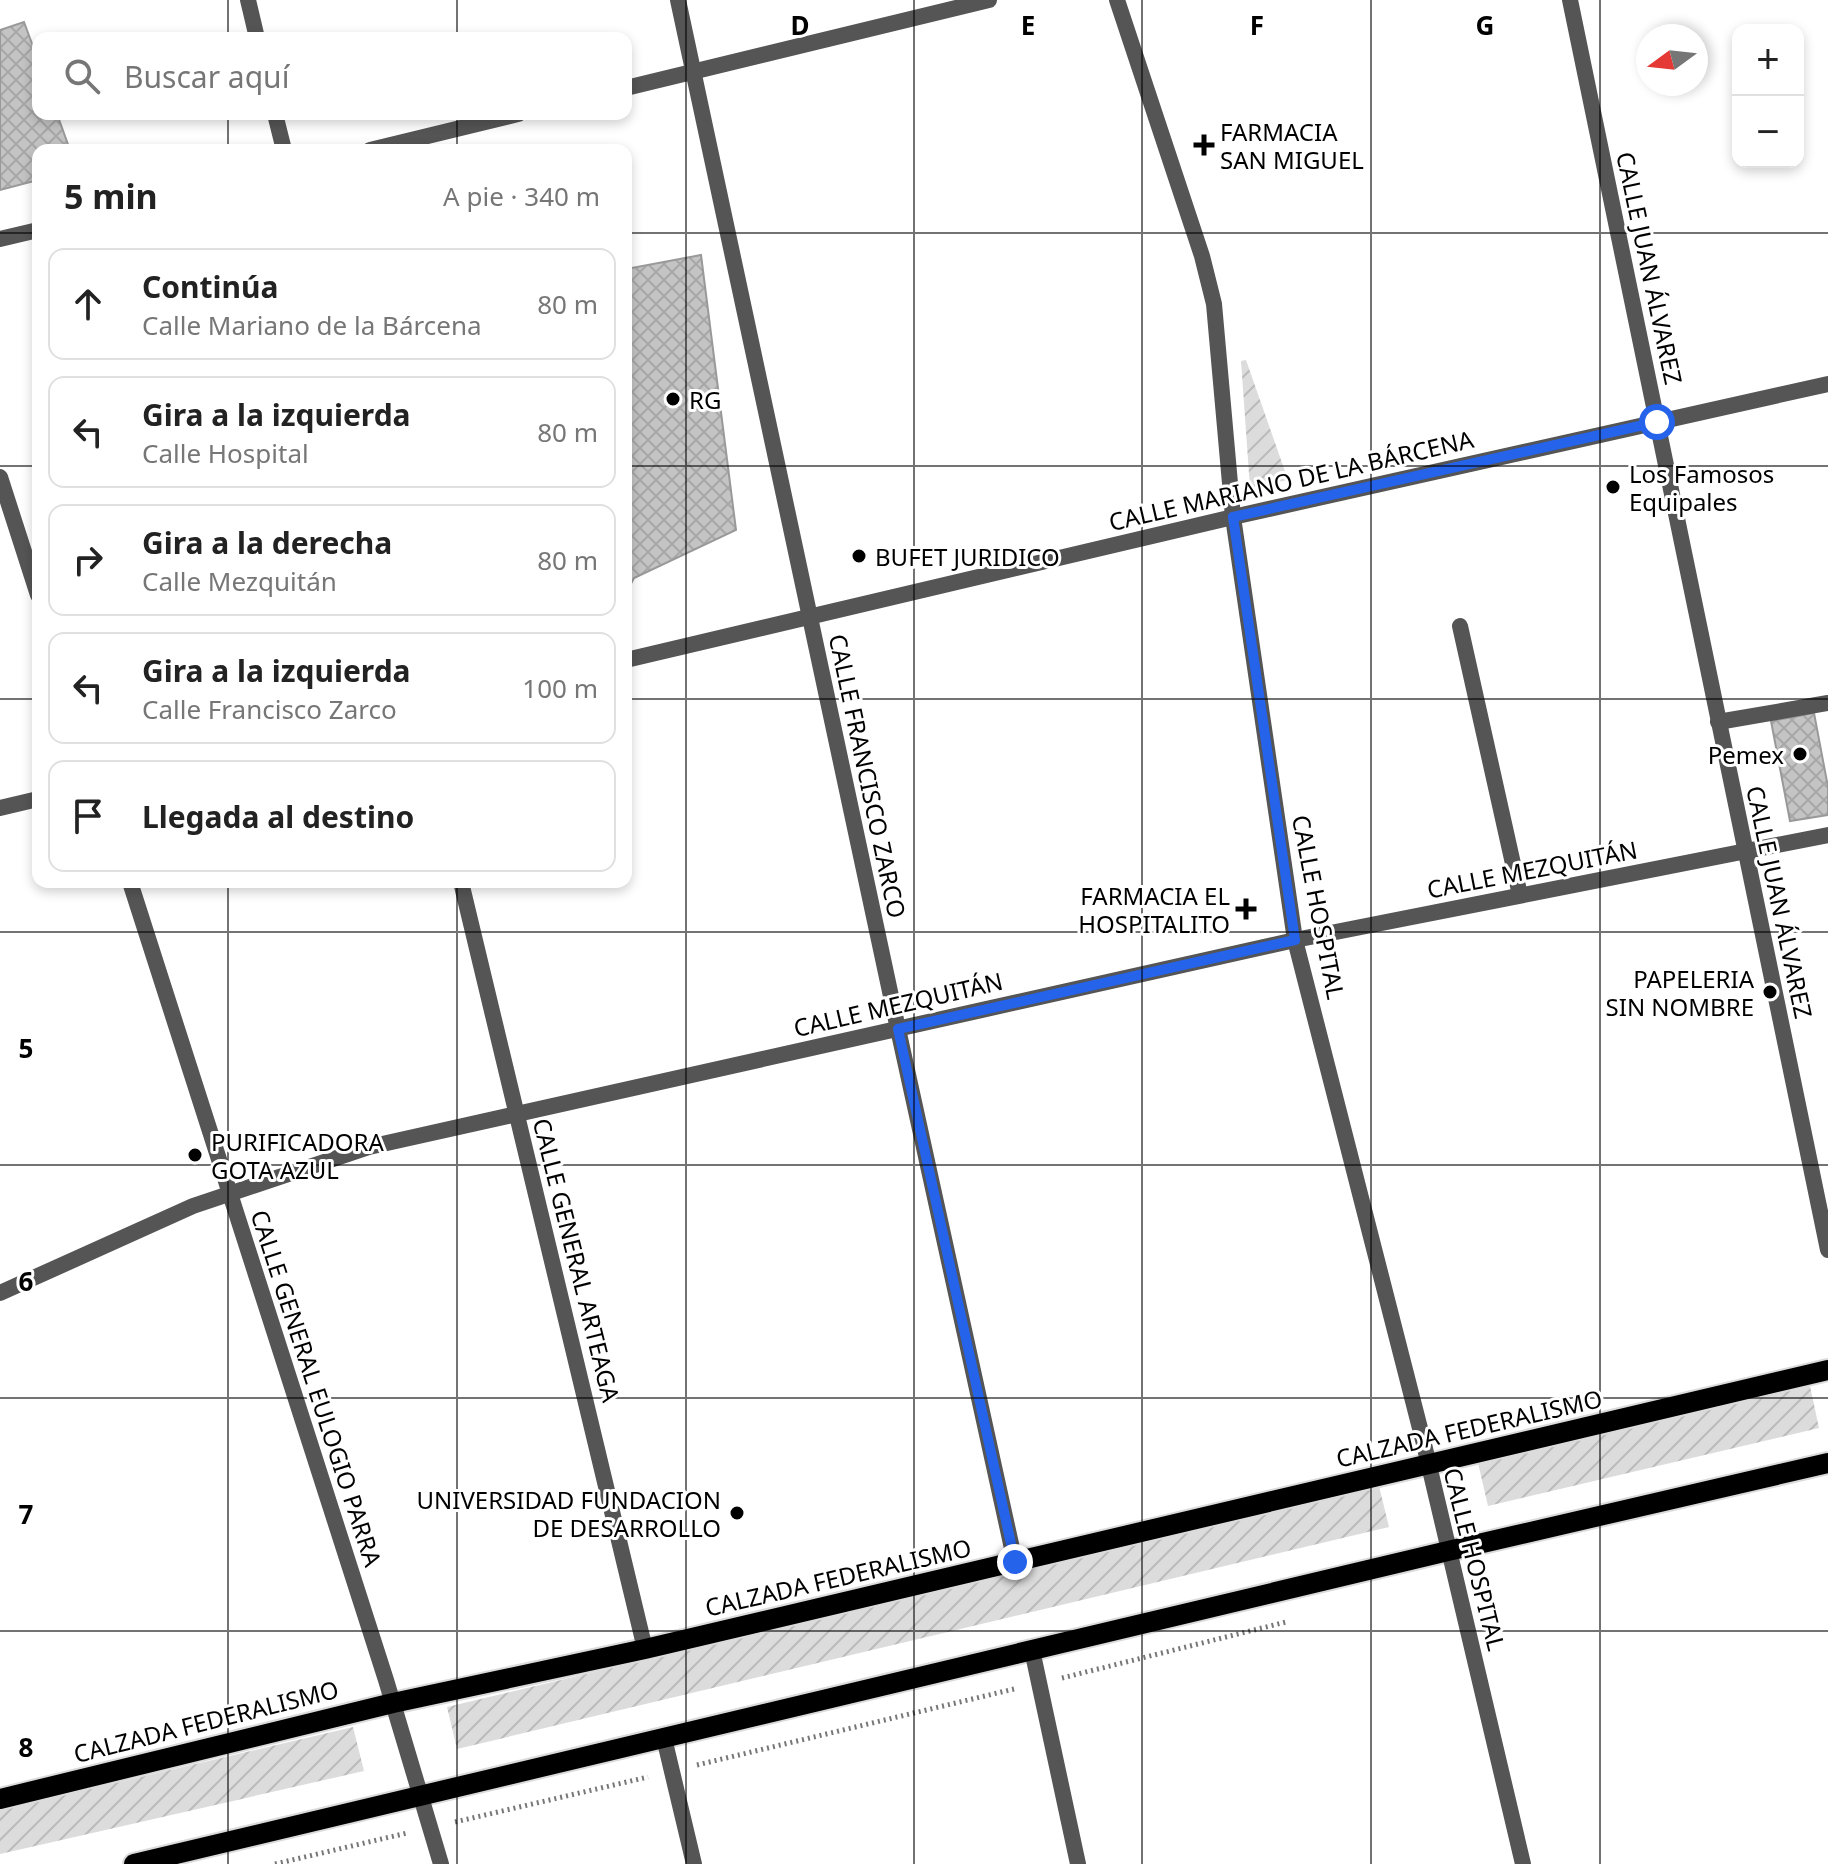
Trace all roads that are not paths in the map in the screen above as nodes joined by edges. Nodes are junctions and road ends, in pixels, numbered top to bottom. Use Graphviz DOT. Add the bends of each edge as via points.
graph roads {
  1 [pos="248,0"];
  2 [pos="678,0"];
  3 [pos="989,0"];
  4 [pos="1117,0"];
  5 [pos="1570,0"];
  6 [pos="256,32"];
  7 [pos="694,71"];
  8 [pos="632,86"];
  9 [pos="276,120"];
  10 [pos="493,120"];
  11 [pos="282,144"];
  12 [pos="395,144"];
  13 [pos="32,231"];
  14 [pos="0,239"];
  15 [pos="1828,384"];
  16 [pos="1657,422"];
  17 [pos="0,477"];
  18 [pos="1233,517"];
  19 [pos="32,576"];
  20 [pos="810,617"];
  21 [pos="1460,626"];
  22 [pos="632,659"];
  23 [pos="1828,703"];
  24 [pos="1718,722"];
  25 [pos="32,800"];
  26 [pos="0,808"];
  27 [pos="1828,835"];
  28 [pos="1745,851"];
  29 [pos="132,888"];
  30 [pos="462,888"];
  31 [pos="1520,895"];
  32 [pos="1295,940"];
  33 [pos="898,1029"];
  34 [pos="517,1114"];
  35 [pos="230,1194"];
  36 [pos="1828,1250"];
  37 [pos="0,1293"];
  38 [pos="1828,1370"];
  39 [pos="1828,1463"];
  40 [pos="1427,1465"];
  41 [pos="1448,1551"];
  42 [pos="1015,1562"];
  43 [pos="645,1649"];
  44 [pos="1032,1650"];
  45 [pos="393,1703"];
  46 [pos="664,1738"];
  47 [pos="421,1796"];
  48 [pos="0,1799"];
  49 [pos="134,1864"];
  50 [pos="441,1864"];
  51 [pos="694,1864"];
  52 [pos="1078,1864"];
  53 [pos="1523,1864"];
  1 -- 6 [label="street"];
  2 -- 7 [label="street, CALLE FRANCISCO ZARCO"];
  3 -- 7 [label="street"];
  4 -- 18 [label="street, CALLE HOSPITAL" via="1214,304"];
  5 -- 16 [label="street, CALLE JUAN ÁLVAREZ"];
  7 -- 8 [label="street"];
  7 -- 20 [label="street, CALLE FRANCISCO ZARCO"];
  9 -- 11 [label="street"];
  10 -- 12 [label="street"];
  13 -- 14 [label="street"];
  15 -- 16 [label="street, CALLE MARIANO DE LA BÁRCENA"];
  16 -- 18 [label="street, CALLE MARIANO DE LA BÁRCENA"];
  16 -- 24 [label="street, CALLE JUAN ÁLVAREZ"];
  17 -- 19 [label="street"];
  18 -- 20 [label="street, CALLE MARIANO DE LA BÁRCENA"];
  18 -- 32 [label="street, CALLE HOSPITAL"];
  20 -- 22 [label="street, CALLE MARIANO DE LA BÁRCENA"];
  20 -- 33 [label="street, CALLE FRANCISCO ZARCO"];
  21 -- 31 [label="street"];
  23 -- 24 [label="street"];
  24 -- 28 [label="street, CALLE JUAN ÁLVAREZ"];
  25 -- 26 [label="street"];
  27 -- 28 [label="street, CALLE MEZQUITÁN"];
  28 -- 31 [label="street, CALLE MEZQUITÁN"];
  28 -- 36 [label="street, CALLE JUAN ÁLVAREZ"];
  29 -- 35 [label="street, CALLE GENERAL EULOGIO PARRA"];
  30 -- 34 [label="street, CALLE GENERAL ARTEAGA"];
  31 -- 32 [label="street, CALLE MEZQUITÁN"];
  32 -- 33 [label="street, CALLE MEZQUITÁN"];
  32 -- 40 [label="street, CALLE HOSPITAL"];
  33 -- 34 [label="street, CALLE MEZQUITÁN"];
  33 -- 42 [label="street, CALLE FRANCISCO ZARCO"];
  34 -- 35 [label="street, CALLE MEZQUITÁN" via="369,1147"];
  34 -- 43 [label="street, CALLE GENERAL ARTEAGA"];
  35 -- 37 [label="street, CALLE MEZQUITÁN"];
  35 -- 45 [label="street, CALLE GENERAL EULOGIO PARRA"];
  38 -- 40 [label="main road, CALZADA FEDERALISMO"];
  39 -- 41 [label="main road"];
  40 -- 41 [label="street, CALLE HOSPITAL"];
  40 -- 42 [label="main road, CALZADA FEDERALISMO"];
  41 -- 44 [label="main road"];
  41 -- 53 [label="street, CALLE HOSPITAL"];
  42 -- 43 [label="main road, CALZADA FEDERALISMO"];
  43 -- 45 [label="main road, CALZADA FEDERALISMO"];
  44 -- 46 [label="main road"];
  44 -- 52 [label="street"];
  45 -- 47 [label="street, CALLE GENERAL EULOGIO PARRA"];
  45 -- 48 [label="main road, CALZADA FEDERALISMO"];
  46 -- 47 [label="main road"];
  46 -- 51 [label="street"];
  47 -- 49 [label="main road"];
  47 -- 50 [label="street, CALLE GENERAL EULOGIO PARRA"];
}
